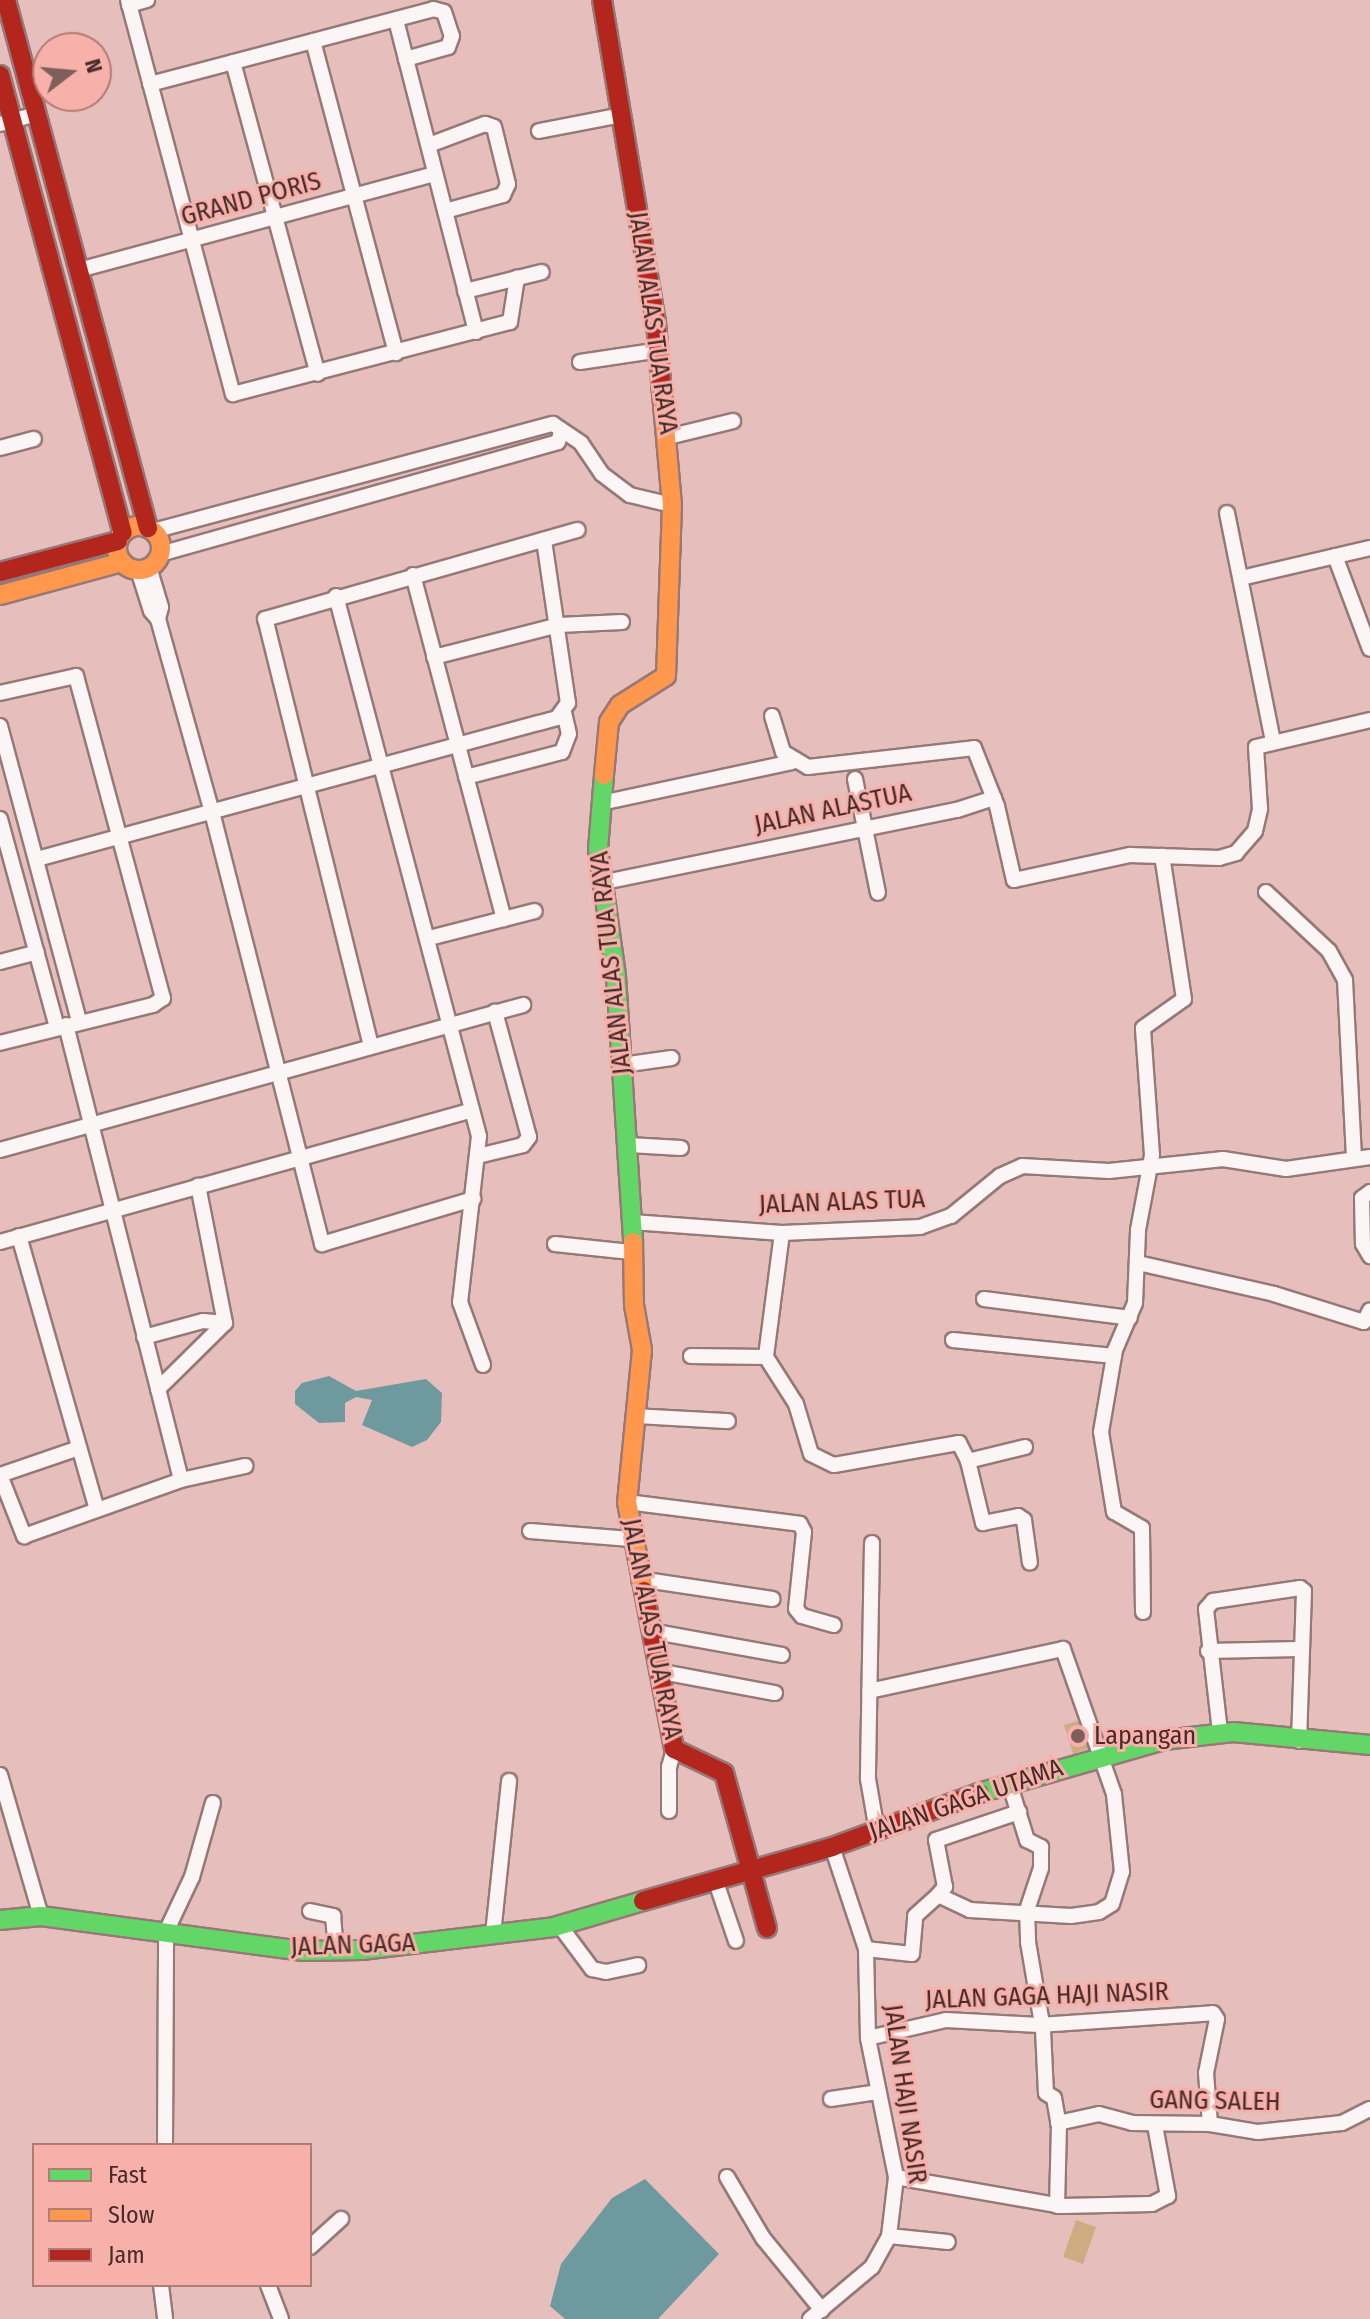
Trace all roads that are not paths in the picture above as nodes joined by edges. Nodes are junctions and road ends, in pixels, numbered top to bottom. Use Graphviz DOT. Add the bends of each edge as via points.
graph roads {
  1 [pos="6,0"];
  2 [pos="147,0"];
  3 [pos="602,0"];
  4 [pos="128,2"];
  5 [pos="396,20"];
  6 [pos="313,41"];
  7 [pos="406,59"];
  8 [pos="233,62"];
  9 [pos="0,75"];
  10 [pos="150,84"];
  11 [pos="31,92"];
  12 [pos="4,101"];
  13 [pos="37,114"];
  14 [pos="622,115"];
  15 [pos="6,122"];
  16 [pos="539,131"];
  17 [pos="429,145"];
  18 [pos="435,174"];
  19 [pos="353,195"];
  20 [pos="445,211"];
  21 [pos="274,217"];
  22 [pos="191,240"];
  23 [pos="79,270"];
  24 [pos="542,272"];
  25 [pos="517,278"];
  26 [pos="465,291"];
  27 [pos="476,332"];
  28 [pos="660,350"];
  29 [pos="396,353"];
  30 [pos="580,362"];
  31 [pos="318,374"];
  32 [pos="733,421"];
  33 [pos="561,432"];
  34 [pos="668,437"];
  35 [pos="34,439"];
  36 [pos="0,448"];
  37 [pos="672,505"];
  38 [pos="1227,513"];
  39 [pos="150,529"];
  40 [pos="578,530"];
  41 [pos="121,537"];
  42 [pos="544,540"];
  43 [pos="1370,548"];
  44 [pos="1335,556"];
  45 [pos="142,563"];
  46 [pos="0,572"];
  47 [pos="413,575"];
  48 [pos="1241,578"];
  49 [pos="0,595"];
  50 [pos="336,596"];
  51 [pos="622,622"];
  52 [pos="559,625"];
  53 [pos="1370,649"];
  54 [pos="434,657"];
  55 [pos="0,693"];
  56 [pos="564,713"];
  57 [pos="772,716"];
  58 [pos="1370,720"];
  59 [pos="0,726"];
  60 [pos="1273,741"];
  61 [pos="457,747"];
  62 [pos="792,762"];
  63 [pos="382,766"];
  64 [pos="466,777"];
  65 [pos="855,779"];
  66 [pos="307,787"];
  67 [pos="994,798"];
  68 [pos="601,803"];
  69 [pos="212,812"];
  70 [pos="0,819"];
  71 [pos="864,829"];
  72 [pos="122,836"];
  73 [pos="1162,856"];
  74 [pos="37,859"];
  75 [pos="600,883"];
  76 [pos="1266,892"];
  77 [pos="878,893"];
  78 [pos="535,911"];
  79 [pos="504,919"];
  80 [pos="429,938"];
  81 [pos="37,952"];
  82 [pos="0,962"];
  83 [pos="523,1005"];
  84 [pos="495,1012"];
  85 [pos="67,1024"];
  86 [pos="449,1024"];
  87 [pos="0,1043"];
  88 [pos="371,1046"];
  89 [pos="672,1058"];
  90 [pos="622,1065"];
  91 [pos="281,1071"];
  92 [pos="472,1110"];
  93 [pos="90,1124"];
  94 [pos="629,1145"];
  95 [pos="681,1148"];
  96 [pos="0,1150"];
  97 [pos="302,1156"];
  98 [pos="478,1156"];
  99 [pos="1370,1157"];
  100 [pos="1354,1159"];
  101 [pos="1148,1167"];
  102 [pos="198,1186"];
  103 [pos="1370,1192"];
  104 [pos="473,1199"];
  105 [pos="109,1211"];
  106 [pos="632,1222"];
  107 [pos="782,1233"];
  108 [pos="19,1236"];
  109 [pos="0,1242"];
  110 [pos="555,1244"];
  111 [pos="631,1252"];
  112 [pos="1370,1256"];
  113 [pos="1138,1263"];
  114 [pos="984,1299"];
  115 [pos="1370,1310"];
  116 [pos="1130,1318"];
  117 [pos="225,1323"];
  118 [pos="144,1337"];
  119 [pos="953,1340"];
  120 [pos="691,1356"];
  121 [pos="1114,1356"];
  122 [pos="766,1357"];
  123 [pos="483,1365"];
  124 [pos="158,1389"];
  125 [pos="635,1416"];
  126 [pos="728,1421"];
  127 [pos="1025,1447"];
  128 [pos="79,1448"];
  129 [pos="968,1461"];
  130 [pos="245,1466"];
  131 [pos="0,1475"];
  132 [pos="181,1480"];
  133 [pos="627,1502"];
  134 [pos="97,1509"];
  135 [pos="530,1531"];
  136 [pos="631,1539"];
  137 [pos="872,1543"];
  138 [pos="1030,1563"];
  139 [pos="639,1579"];
  140 [pos="773,1599"];
  141 [pos="1143,1612"];
  142 [pos="834,1625"];
  143 [pos="650,1631"];
  144 [pos="1299,1649"];
  145 [pos="1208,1651"];
  146 [pos="782,1655"];
  147 [pos="657,1671"];
  148 [pos="869,1691"];
  149 [pos="775,1693"];
  150 [pos="1220,1732"];
  151 [pos="1299,1741"];
  152 [pos="1370,1745"];
  153 [pos="674,1749"];
  154 [pos="1101,1756"];
  155 [pos="0,1775"];
  156 [pos="509,1781"];
  157 [pos="1009,1782"];
  158 [pos="213,1803"];
  159 [pos="669,1811"];
  160 [pos="1019,1812"];
  161 [pos="877,1831"];
  162 [pos="832,1847"];
  163 [pos="750,1871"];
  164 [pos="716,1882"];
  165 [pos="938,1895"];
  166 [pos="1027,1910"];
  167 [pos="310,1911"];
  168 [pos="617,1912"];
  169 [pos="41,1916"];
  170 [pos="0,1920"];
  171 [pos="560,1926"];
  172 [pos="767,1928"];
  173 [pos="166,1932"];
  174 [pos="493,1934"];
  175 [pos="736,1941"];
  176 [pos="866,1949"];
  177 [pos="336,1951"];
  178 [pos="638,1965"];
  179 [pos="1039,2025"];
  180 [pos="868,2038"];
  181 [pos="878,2092"];
  182 [pos="831,2099"];
  183 [pos="1370,2109"];
  184 [pos="1058,2123"];
  185 [pos="1210,2124"];
  186 [pos="1155,2125"];
  187 [pos="165,2143"];
  188 [pos="727,2177"];
  189 [pos="896,2177"];
  190 [pos="1057,2206"];
  191 [pos="341,2219"];
  192 [pos="889,2236"];
  193 [pos="948,2242"];
  194 [pos="312,2245"];
  195 [pos="161,2287"];
  196 [pos="269,2287"];
  197 [pos="816,2314"];
  198 [pos="165,2319"];
  199 [pos="281,2319"];
  1 -- 11 [label="street"];
  2 -- 4 [label="street"];
  3 -- 14 [label="street, JALAN ALAS TUA RAYA"];
  4 -- 10 [label="street"];
  5 -- 6 [label="street"];
  5 -- 7 [label="street"];
  5 -- 7 [label="street" via="439,10 452,36 448,47"];
  6 -- 8 [label="street"];
  6 -- 19 [label="street"];
  7 -- 17 [label="street"];
  8 -- 10 [label="street"];
  8 -- 21 [label="street"];
  9 -- 12 [label="street"];
  10 -- 22 [label="street"];
  11 -- 12 [label="street"];
  11 -- 13 [label="street"];
  12 -- 15 [label="street"];
  13 -- 15 [label="street"];
  13 -- 23 [label="street"];
  14 -- 16 [label="street"];
  14 -- 28 [label="street, JALAN ALAS TUA RAYA"];
  15 -- 41 [label="street"];
  17 -- 18 [label="street"];
  17 -- 20 [label="street" via="485,124 494,127 508,184 503,195"];
  18 -- 19 [label="street, GRAND PORIS"];
  18 -- 20 [label="street"];
  19 -- 21 [label="street, GRAND PORIS"];
  19 -- 29 [label="street"];
  20 -- 26 [label="street"];
  21 -- 22 [label="street, GRAND PORIS"];
  21 -- 31 [label="street"];
  22 -- 23 [label="street, GRAND PORIS"];
  22 -- 31 [label="street" via="233,394"];
  23 -- 39 [label="street"];
  24 -- 25 [label="street"];
  25 -- 26 [label="street"];
  25 -- 27 [label="street" via="512,321"];
  26 -- 27 [label="street"];
  27 -- 29 [label="street"];
  28 -- 30 [label="street"];
  28 -- 34 [label="street, JALAN ALAS TUA RAYA"];
  29 -- 31 [label="street"];
  32 -- 34 [label="street"];
  33 -- 37 [label="street" via="581,443 602,474 622,489"];
  33 -- 39 [label="street" via="553,424"];
  33 -- 45 [label="street" via="558,442"];
  34 -- 37 [label="street, JALAN ALAS TUA RAYA"];
  35 -- 36 [label="street"];
  37 -- 68 [label="street, JALAN ALAS TUA RAYA" via="666,676 612,714"];
  38 -- 48 [label="street"];
  39 -- 41 [label="street" via="134,526"];
  39 -- 45 [label="street"];
  40 -- 42 [label="street"];
  41 -- 45 [label="street"];
  41 -- 46 [label="street"];
  42 -- 47 [label="street"];
  42 -- 52 [label="street"];
  43 -- 44 [label="street"];
  44 -- 48 [label="street"];
  44 -- 53 [label="street"];
  45 -- 49 [label="street"];
  45 -- 69 [label="street" via="161,607 158,619"];
  47 -- 50 [label="street"];
  47 -- 54 [label="street"];
  48 -- 60 [label="street"];
  50 -- 63 [label="street"];
  50 -- 66 [label="street" via="271,615 263,627"];
  51 -- 52 [label="street"];
  52 -- 54 [label="street"];
  52 -- 56 [label="street" via="568,703"];
  54 -- 61 [label="street"];
  55 -- 72 [label="street" via="76,676"];
  56 -- 61 [label="street"];
  56 -- 64 [label="street" via="569,734 562,752"];
  57 -- 62 [label="street" via="783,752"];
  58 -- 60 [label="street"];
  59 -- 74 [label="street"];
  60 -- 73 [label="street" via="1262,743 1254,753 1260,809 1255,831 1243,849 1219,858"];
  61 -- 63 [label="street"];
  61 -- 64 [label="street"];
  62 -- 67 [label="street" via="820,768 973,748"];
  62 -- 68 [label="street"];
  63 -- 66 [label="street"];
  63 -- 80 [label="street"];
  64 -- 79 [label="street"];
  65 -- 71 [label="street"];
  66 -- 69 [label="street"];
  66 -- 88 [label="street"];
  67 -- 71 [label="street, JALAN ALASTUA"];
  67 -- 73 [label="street" via="1014,880 1130,855"];
  68 -- 75 [label="street, JALAN ALAS TUA RAYA"];
  69 -- 72 [label="street"];
  69 -- 91 [label="street"];
  70 -- 81 [label="street"];
  71 -- 75 [label="street, JALAN ALASTUA"];
  71 -- 77 [label="street"];
  72 -- 74 [label="street"];
  72 -- 85 [label="street" via="163,998 153,1005"];
  73 -- 101 [label="street" via="1184,999 1143,1028"];
  74 -- 85 [label="street"];
  75 -- 90 [label="street, JALAN ALAS TUA RAYA" via="616,976"];
  76 -- 100 [label="street" via="1329,951 1345,980"];
  78 -- 79 [label="street"];
  79 -- 80 [label="street"];
  80 -- 86 [label="street"];
  81 -- 82 [label="street"];
  81 -- 85 [label="street"];
  83 -- 84 [label="street"];
  84 -- 86 [label="street"];
  84 -- 98 [label="street" via="529,1137 523,1145"];
  85 -- 87 [label="street"];
  85 -- 93 [label="street"];
  86 -- 88 [label="street"];
  86 -- 92 [label="street"];
  88 -- 91 [label="street"];
  89 -- 90 [label="street"];
  90 -- 94 [label="street, JALAN ALAS TUA RAYA"];
  91 -- 93 [label="street"];
  91 -- 97 [label="street"];
  92 -- 97 [label="street"];
  92 -- 98 [label="street"];
  93 -- 96 [label="street"];
  93 -- 105 [label="street"];
  94 -- 95 [label="street"];
  94 -- 106 [label="street, JALAN ALAS TUA RAYA"];
  97 -- 102 [label="street"];
  97 -- 104 [label="street" via="322,1244"];
  98 -- 104 [label="street"];
  99 -- 100 [label="street, JALAN ALAS TUA"];
  100 -- 101 [label="street, JALAN ALAS TUA" via="1286,1169 1215,1159"];
  101 -- 107 [label="street, JALAN ALAS TUA" via="1109,1171 1022,1166 928,1226"];
  101 -- 113 [label="street"];
  102 -- 105 [label="street"];
  102 -- 117 [label="street"];
  103 -- 112 [label="street" via="1362,1198 1363,1244"];
  104 -- 123 [label="street" via="460,1302"];
  105 -- 108 [label="street"];
  105 -- 118 [label="street"];
  106 -- 107 [label="street, JALAN ALAS TUA"];
  106 -- 111 [label="street, JALAN ALAS TUA RAYA"];
  107 -- 122 [label="street"];
  108 -- 109 [label="street"];
  108 -- 128 [label="street"];
  110 -- 111 [label="street"];
  111 -- 125 [label="street, JALAN ALAS TUA RAYA" via="642,1350"];
  113 -- 115 [label="street" via="1274,1294 1364,1322"];
  113 -- 116 [label="street"];
  114 -- 116 [label="street"];
  116 -- 121 [label="street"];
  117 -- 118 [label="street" via="203,1321"];
  117 -- 124 [label="street"];
  118 -- 124 [label="street"];
  119 -- 121 [label="street"];
  120 -- 122 [label="street"];
  121 -- 141 [label="street" via="1101,1432 1106,1485 1114,1512 1142,1528"];
  122 -- 129 [label="street" via="796,1404 811,1454 821,1462 834,1465 959,1443"];
  124 -- 132 [label="street"];
  125 -- 126 [label="street"];
  125 -- 133 [label="street, JALAN ALAS TUA RAYA"];
  127 -- 129 [label="street"];
  128 -- 131 [label="street"];
  128 -- 134 [label="street"];
  129 -- 138 [label="street" via="983,1523 1018,1516 1024,1520"];
  130 -- 132 [label="street"];
  131 -- 134 [label="street" via="24,1536"];
  132 -- 134 [label="street"];
  133 -- 136 [label="street, JALAN ALAS TUA RAYA"];
  133 -- 142 [label="street" via="800,1524 804,1532 796,1609 802,1616"];
  135 -- 136 [label="street"];
  136 -- 139 [label="street, JALAN ALAS TUA RAYA"];
  137 -- 148 [label="street"];
  139 -- 140 [label="street"];
  139 -- 143 [label="street, JALAN ALAS TUA RAYA"];
  143 -- 146 [label="street"];
  143 -- 147 [label="street, JALAN ALAS TUA RAYA"];
  144 -- 145 [label="street"];
  144 -- 145 [label="street" via="1304,1591 1300,1588 1209,1604"];
  144 -- 151 [label="street"];
  145 -- 150 [label="street"];
  147 -- 149 [label="street"];
  147 -- 153 [label="street, JALAN ALAS TUA RAYA"];
  148 -- 154 [label="street" via="1058,1647"];
  148 -- 161 [label="street" via="868,1779"];
  150 -- 151 [label="street, JALAN GAGA UTAMA"];
  150 -- 154 [label="street, JALAN GAGA UTAMA"];
  151 -- 152 [label="street, JALAN GAGA UTAMA"];
  153 -- 159 [label="street"];
  153 -- 163 [label="street, JALAN ALAS TUA RAYA" via="724,1773"];
  154 -- 157 [label="street, JALAN GAGA UTAMA"];
  154 -- 166 [label="street" via="1120,1824 1122,1872 1112,1904 1071,1916"];
  155 -- 169 [label="street"];
  156 -- 174 [label="street"];
  157 -- 160 [label="street"];
  157 -- 161 [label="street, JALAN GAGA UTAMA"];
  158 -- 173 [label="street" via="192,1877"];
  160 -- 165 [label="street" via="936,1840 945,1887"];
  160 -- 166 [label="street" via="1029,1842 1041,1847 1042,1863"];
  161 -- 162 [label="street, JALAN GAGA UTAMA"];
  162 -- 163 [label="street, JALAN GAGA UTAMA"];
  162 -- 176 [label="street, JALAN HAJI NASIR"];
  163 -- 164 [label="street, JALAN GAGA UTAMA"];
  163 -- 172 [label="street, JALAN ALAS TUA RAYA"];
  164 -- 168 [label="street, JALAN GAGA UTAMA"];
  164 -- 175 [label="street"];
  165 -- 166 [label="street" via="970,1910"];
  165 -- 176 [label="street" via="915,1916 912,1954"];
  166 -- 179 [label="street"];
  167 -- 177 [label="street" via="333,1916"];
  168 -- 171 [label="street, JALAN GAGA"];
  169 -- 170 [label="street, JALAN GAGA"];
  169 -- 173 [label="street, JALAN GAGA"];
  171 -- 174 [label="street, JALAN GAGA"];
  171 -- 178 [label="street" via="592,1969 606,1972"];
  173 -- 177 [label="street, JALAN GAGA"];
  173 -- 187 [label="street"];
  174 -- 177 [label="street, JALAN GAGA"];
  176 -- 180 [label="street, JALAN HAJI NASIR"];
  179 -- 180 [label="street, JALAN GAGA HAJI NASIR" via="946,2020"];
  179 -- 184 [label="street" via="1046,2093 1054,2098"];
  179 -- 185 [label="street, JALAN GAGA HAJI NASIR" via="1216,2015 1206,2073"];
  180 -- 181 [label="street, JALAN HAJI NASIR"];
  181 -- 182 [label="street"];
  181 -- 189 [label="street, JALAN HAJI NASIR"];
  183 -- 185 [label="street, GANG SALEH" via="1342,2123 1258,2132"];
  184 -- 186 [label="street, GANG SALEH" via="1099,2114"];
  184 -- 190 [label="street"];
  185 -- 186 [label="street, GANG SALEH"];
  186 -- 190 [label="street" via="1166,2199 1152,2204"];
  188 -- 197 [label="street"];
  189 -- 190 [label="street"];
  189 -- 192 [label="street, JALAN HAJI NASIR"];
  191 -- 194 [label="street"];
  192 -- 193 [label="street"];
  192 -- 197 [label="street, JALAN HAJI NASIR" via="872,2267"];
  195 -- 198 [label="street"];
  196 -- 199 [label="street"];
}
